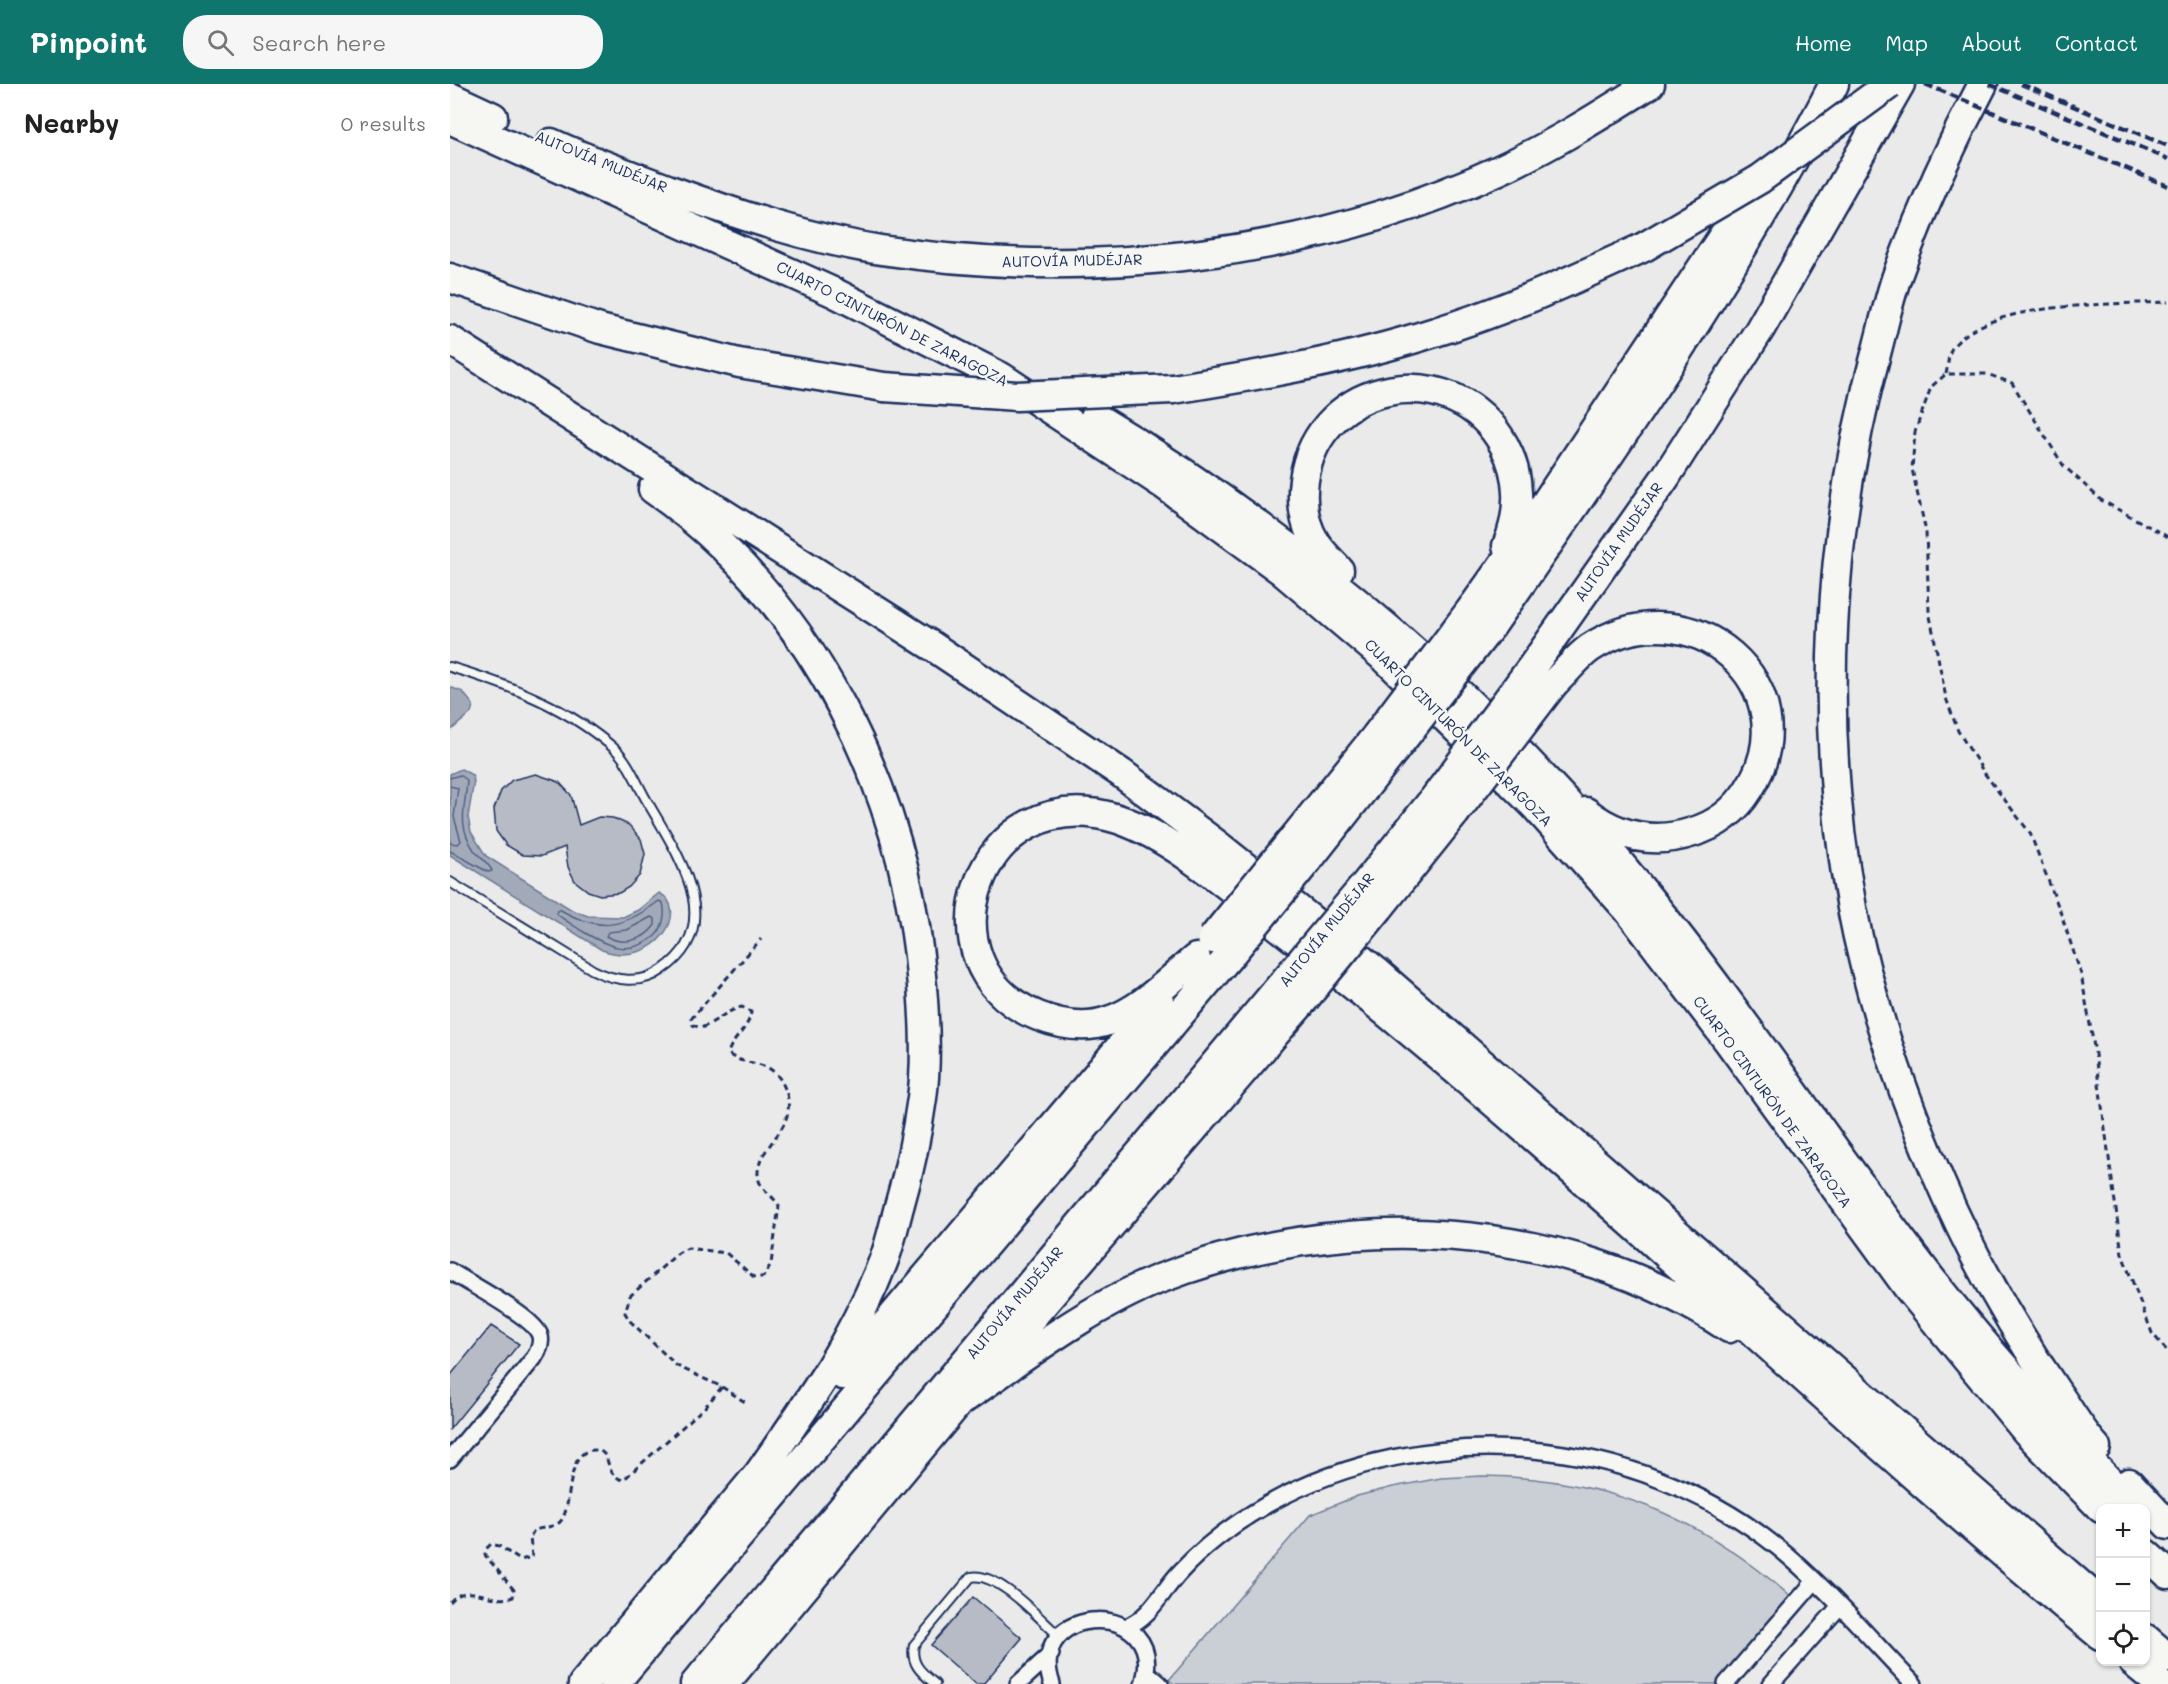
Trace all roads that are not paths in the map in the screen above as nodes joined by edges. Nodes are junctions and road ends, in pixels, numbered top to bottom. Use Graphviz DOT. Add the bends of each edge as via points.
graph roads {
  1 [pos="1650,84"];
  2 [pos="1890,84"];
  3 [pos="1900,84"];
  4 [pos="1983,84"];
  5 [pos="1831,92"];
  6 [pos="450,97"];
  7 [pos="450,119"];
  8 [pos="450,278"];
  9 [pos="835,293"];
  10 [pos="450,340"];
  11 [pos="450,346"];
  12 [pos="1491,581"];
  13 [pos="1482,616"];
  14 [pos="1401,638"];
  15 [pos="450,666"];
  16 [pos="1549,782"];
  17 [pos="1446,804"];
  18 [pos="450,882"];
  19 [pos="1213,951"];
  20 [pos="1287,999"];
  21 [pos="450,1271"];
  22 [pos="1808,1382"];
  23 [pos="959,1402"];
  24 [pos="450,1459"];
  25 [pos="755,1479"];
  26 [pos="2096,1504"];
  27 [pos="2130,1504"];
  28 [pos="2150,1524"];
  29 [pos="2168,1525"];
  30 [pos="2168,1540"];
  31 [pos="2150,1558"];
  32 [pos="2168,1574"];
  33 [pos="1814,1582"];
  34 [pos="2096,1599"];
  35 [pos="1839,1607"];
  36 [pos="1126,1627"];
  37 [pos="2096,1632"];
  38 [pos="1060,1636"];
  39 [pos="2150,1643"];
  40 [pos="1051,1654"];
  41 [pos="2168,1658"];
  42 [pos="2138,1666"];
  43 [pos="1145,1678"];
  44 [pos="583,1684"];
  45 [pos="614,1684"];
  46 [pos="695,1684"];
  47 [pos="724,1684"];
  48 [pos="935,1684"];
  49 [pos="1018,1684"];
  50 [pos="1052,1684"];
  51 [pos="1160,1684"];
  52 [pos="1726,1684"];
  53 [pos="1771,1684"];
  54 [pos="1914,1684"];
  55 [pos="2160,1684"];
  1 -- 6 [label="highway, AUTOVÍA MUDÉJAR" via="1545,147 1498,170 1386,213 1250,248 1134,262 1021,264 880,249 755,221 581,157"];
  2 -- 8 [label="highway, bridge" via="1760,179 1644,247 1533,298 1432,334 1298,369 1173,389 1017,396 884,387 739,363 600,329"];
  3 -- 17 [label="highway, AUTOVÍA MUDÉJAR, bridge" via="1754,339 1665,478 1534,664"];
  4 -- 29 [label="highway" via="1951,144 1896,279 1864,396 1842,515 1833,629 1835,763 1841,842 1866,973 1908,1107 1967,1244 2025,1347 2091,1442"];
  5 -- 12 [label="highway" via="1788,137"];
  5 -- 13 [label="highway" via="1712,297 1620,441"];
  7 -- 9 [label="highway, CUARTO CINTURÓN DE ZARAGOZA"];
  9 -- 14 [label="highway" via="1007,365 1172,463 1296,551"];
  9 -- 26 [label="highway, CUARTO CINTURÓN DE ZARAGOZA" via="1001,377 1163,484 1282,571 1387,660 1534,805 1629,911 1909,1289 2027,1432"];
  10 -- 34 [label="highway" via="932,646 1121,773 1216,844 1378,973"];
  11 -- 25 [label="highway" via="675,504 775,603 823,671 854,729 885,802 907,876 919,945 925,1021 922,1097 908,1175 886,1255 849,1338 816,1393"];
  12 -- 13 [label="highway"];
  12 -- 14 [label="highway" via="1508,542 1518,495 1509,454 1498,434 1473,408 1436,390 1392,390 1355,402 1319,436 1305,471 1304,508 1316,543"];
  13 -- 19 [label="highway, bridge" via="1385,744"];
  14 -- 16 [label="highway"];
  15 -- 18 [label="lane" via="518,689 618,752 677,854 694,902 694,927 681,954 664,969 643,979 616,979 593,970"];
  16 -- 17 [label="highway, bridge" via="1612,829 1629,836 1683,836 1716,822 1744,796 1756,777 1766,737 1758,694 1743,668 1713,640 1671,626 1627,630 1588,650"];
  16 -- 27 [label="highway" via="1645,894 1744,1021 1928,1275 2045,1415"];
  17 -- 20 [label="highway, AUTOVÍA MUDÉJAR, bridge"];
  19 -- 22 [label="highway" via="1143,1002 1105,1023 1064,1024 1029,1012 997,987 978,954 972,910 982,873 999,846 1024,826 1050,815 1090,813 1137,826 1205,870 1361,991"];
  19 -- 25 [label="highway"];
  19 -- 45 [label="highway"];
  20 -- 23 [label="highway"];
  20 -- 46 [label="highway, AUTOVÍA MUDÉJAR"];
  21 -- 24 [label="street" via="528,1321 540,1334 534,1359"];
  22 -- 23 [label="highway" via="1707,1314 1642,1282 1563,1254 1487,1240 1399,1233 1317,1238 1236,1254 1158,1280 1092,1314"];
  22 -- 37 [label="highway"];
  23 -- 47 [label="highway"];
  25 -- 44 [label="highway"];
  28 -- 30 [label="highway"];
  31 -- 32 [label="highway"];
  33 -- 35 [label="street"];
  33 -- 36 [label="street" via="1752,1528 1723,1509 1655,1477 1539,1450 1460,1448 1355,1468 1268,1504 1216,1539 1180,1572 1141,1620"];
  33 -- 52 [label="street"];
  35 -- 53 [label="street"];
  35 -- 54 [label="street"];
  36 -- 38 [label="street" via="1113,1621 1090,1619 1068,1628"];
  36 -- 43 [label="street" via="1144,1651"];
  38 -- 40 [label="street"];
  38 -- 48 [label="lane" via="997,1582 983,1576 970,1577 914,1645 917,1667"];
  39 -- 41 [label="highway"];
  40 -- 49 [label="street"];
  40 -- 50 [label="street"];
  42 -- 55 [label="highway"];
  43 -- 51 [label="street"];
}
